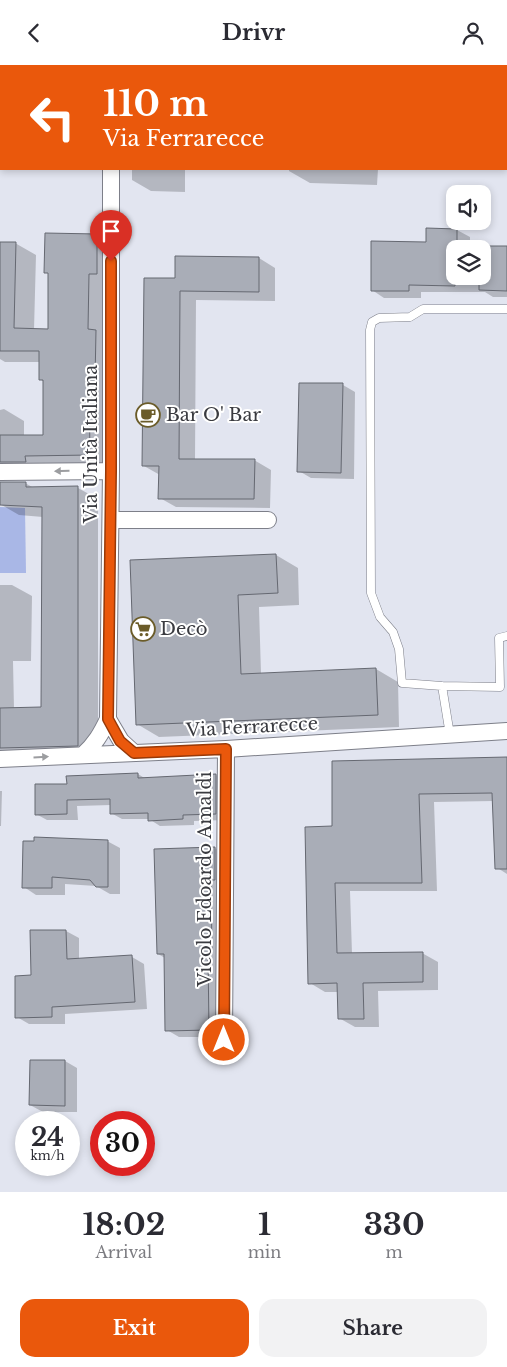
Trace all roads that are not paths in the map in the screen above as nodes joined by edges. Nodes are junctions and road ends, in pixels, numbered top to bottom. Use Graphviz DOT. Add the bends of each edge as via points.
graph roads {
  1 [pos="111,170"];
  2 [pos="507,309"];
  3 [pos="111,471"];
  4 [pos="0,472"];
  5 [pos="111,520"];
  6 [pos="268,520"];
  7 [pos="507,637"];
  8 [pos="442,686"];
  9 [pos="108,719"];
  10 [pos="507,731"];
  11 [pos="450,735"];
  12 [pos="226,749"];
  13 [pos="134,753"];
  14 [pos="83,755"];
  15 [pos="0,759"];
  16 [pos="224,1040"];
  1 -- 3 [label="street, Via Unità Italiana"];
  2 -- 8 [label="lane" via="423,309 410,317 379,318 372,322 370,330 371,593 380,617 392,632 399,649 402,683"];
  3 -- 4 [label="street, one-way"];
  3 -- 5 [label="street, Via Unità Italiana"];
  5 -- 6 [label="street"];
  5 -- 9 [label="street, Via Unità Italiana"];
  7 -- 8 [label="lane" via="499,638 500,687"];
  8 -- 11 [label="lane"];
  9 -- 13 [label="street, Via Unità Italiana" via="120,741"];
  9 -- 14 [label="street, Via Unità Italiana" via="101,734"];
  10 -- 11 [label="street, Via Ferrarecce"];
  11 -- 12 [label="street, Via Ferrarecce"];
  12 -- 13 [label="street, Via Ferrarecce"];
  12 -- 16 [label="street, Vicolo Edoardo Amaldi"];
  13 -- 14 [label="street, Via Ferrarecce"];
  15 -- 14 [label="street, Via Ferrarecce, one-way"];
}
